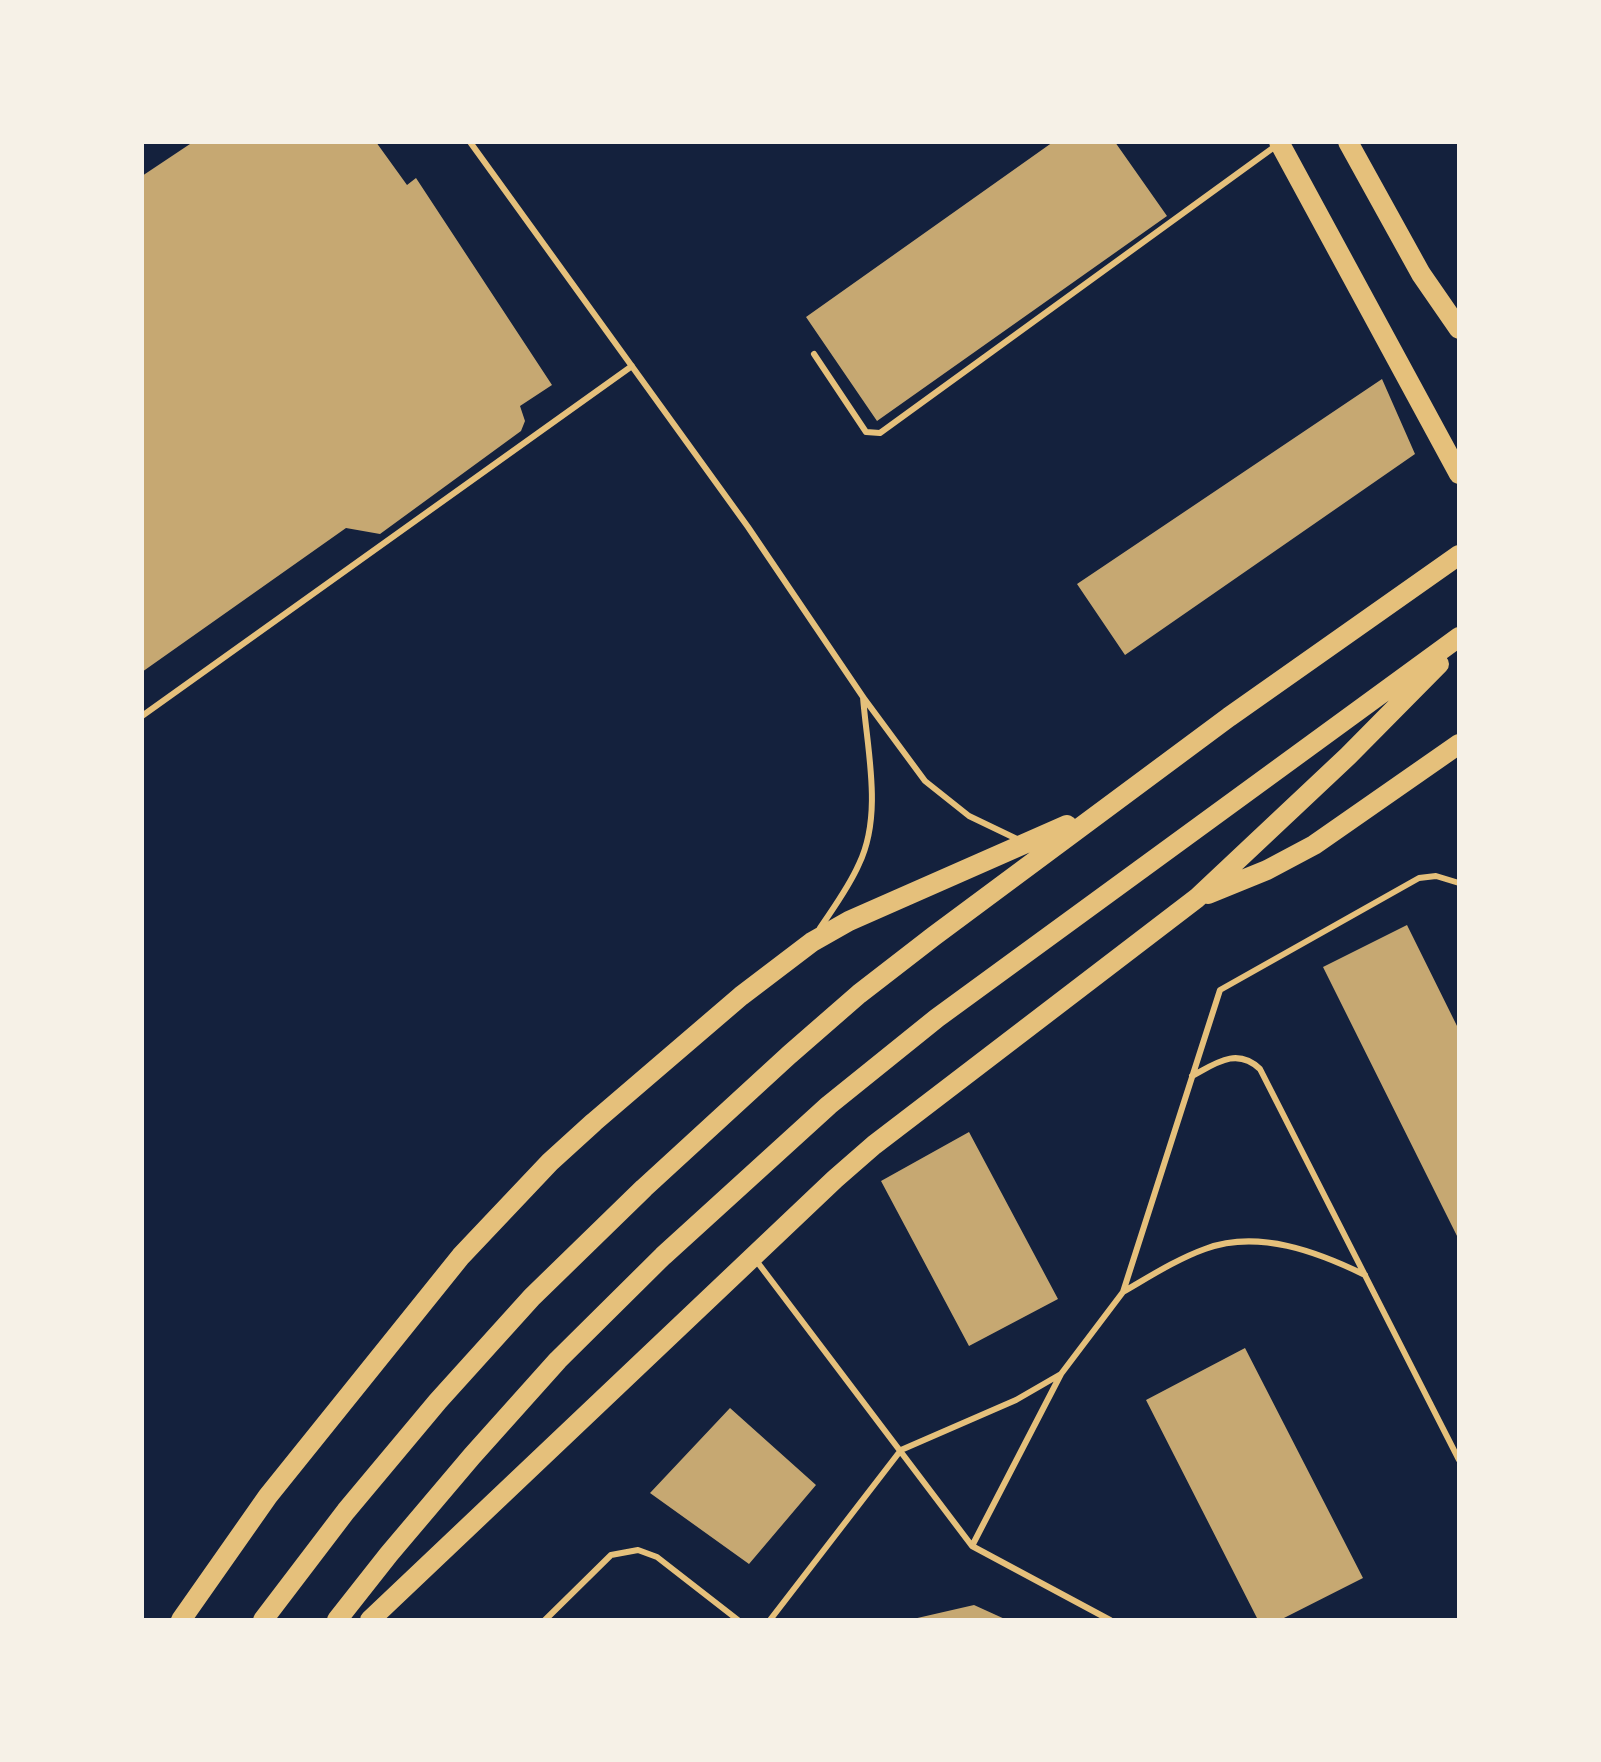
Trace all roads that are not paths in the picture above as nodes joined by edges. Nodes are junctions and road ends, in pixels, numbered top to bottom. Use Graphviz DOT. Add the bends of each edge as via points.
graph roads {
  1 [pos="470,142"];
  2 [pos="1280,142"];
  3 [pos="1348,142"];
  4 [pos="1459,329"];
  5 [pos="814,354"];
  6 [pos="632,366"];
  7 [pos="1459,474"];
  8 [pos="1459,555"];
  9 [pos="1459,637"];
  10 [pos="1459,643"];
  11 [pos="863,697"];
  12 [pos="142,716"];
  13 [pos="1459,744"];
  14 [pos="1106,807"];
  15 [pos="1028,844"];
  16 [pos="1459,883"];
  17 [pos="1197,898"];
  18 [pos="812,942"];
  19 [pos="1192,1076"];
  20 [pos="752,1255"];
  21 [pos="1365,1275"];
  22 [pos="1123,1292"];
  23 [pos="1061,1374"];
  24 [pos="901,1450"];
  25 [pos="1459,1460"];
  26 [pos="972,1546"];
  27 [pos="181,1620"];
  28 [pos="263,1620"];
  29 [pos="337,1620"];
  30 [pos="370,1620"];
  31 [pos="545,1620"];
  32 [pos="738,1620"];
  33 [pos="770,1620"];
  34 [pos="1110,1620"];
  1 -- 6 [label="lane"];
  2 -- 5 [label="lane" via="880,433 866,432"];
  2 -- 7 [label="main road"];
  3 -- 4 [label="main road" via="1413,261"];
  6 -- 11 [label="lane"];
  6 -- 12 [label="lane"];
  8 -- 14 [label="main road"];
  9 -- 29 [label="main road" via="950,1009 829,1105 558,1360"];
  10 -- 17 [label="main road"];
  11 -- 15 [label="lane" via="925,781 969,816"];
  11 -- 18 [label="lane" via="869,829 859,865"];
  13 -- 17 [label="main road" via="1314,845"];
  14 -- 15 [label="main road"];
  14 -- 28 [label="main road" via="859,994 644,1188 532,1297 438,1401"];
  15 -- 18 [label="main road"];
  16 -- 19 [label="lane" via="1436,876 1419,878 1220,990"];
  17 -- 20 [label="main road" via="874,1145"];
  18 -- 27 [label="main road" via="605,1112 511,1202 461,1256 268,1496"];
  19 -- 21 [label="lane" via="1226,1058 1239,1057 1260,1069"];
  19 -- 22 [label="lane"];
  20 -- 24 [label="lane"];
  20 -- 30 [label="main road"];
  21 -- 22 [label="lane" via="1302,1249 1243,1243 1204,1249"];
  21 -- 25 [label="lane"];
  22 -- 23 [label="lane"];
  23 -- 24 [label="lane" via="1016,1400"];
  23 -- 26 [label="lane"];
  24 -- 26 [label="lane"];
  24 -- 33 [label="lane"];
  26 -- 34 [label="lane"];
  31 -- 32 [label="lane" via="611,1555 638,1550 657,1557"];
}
